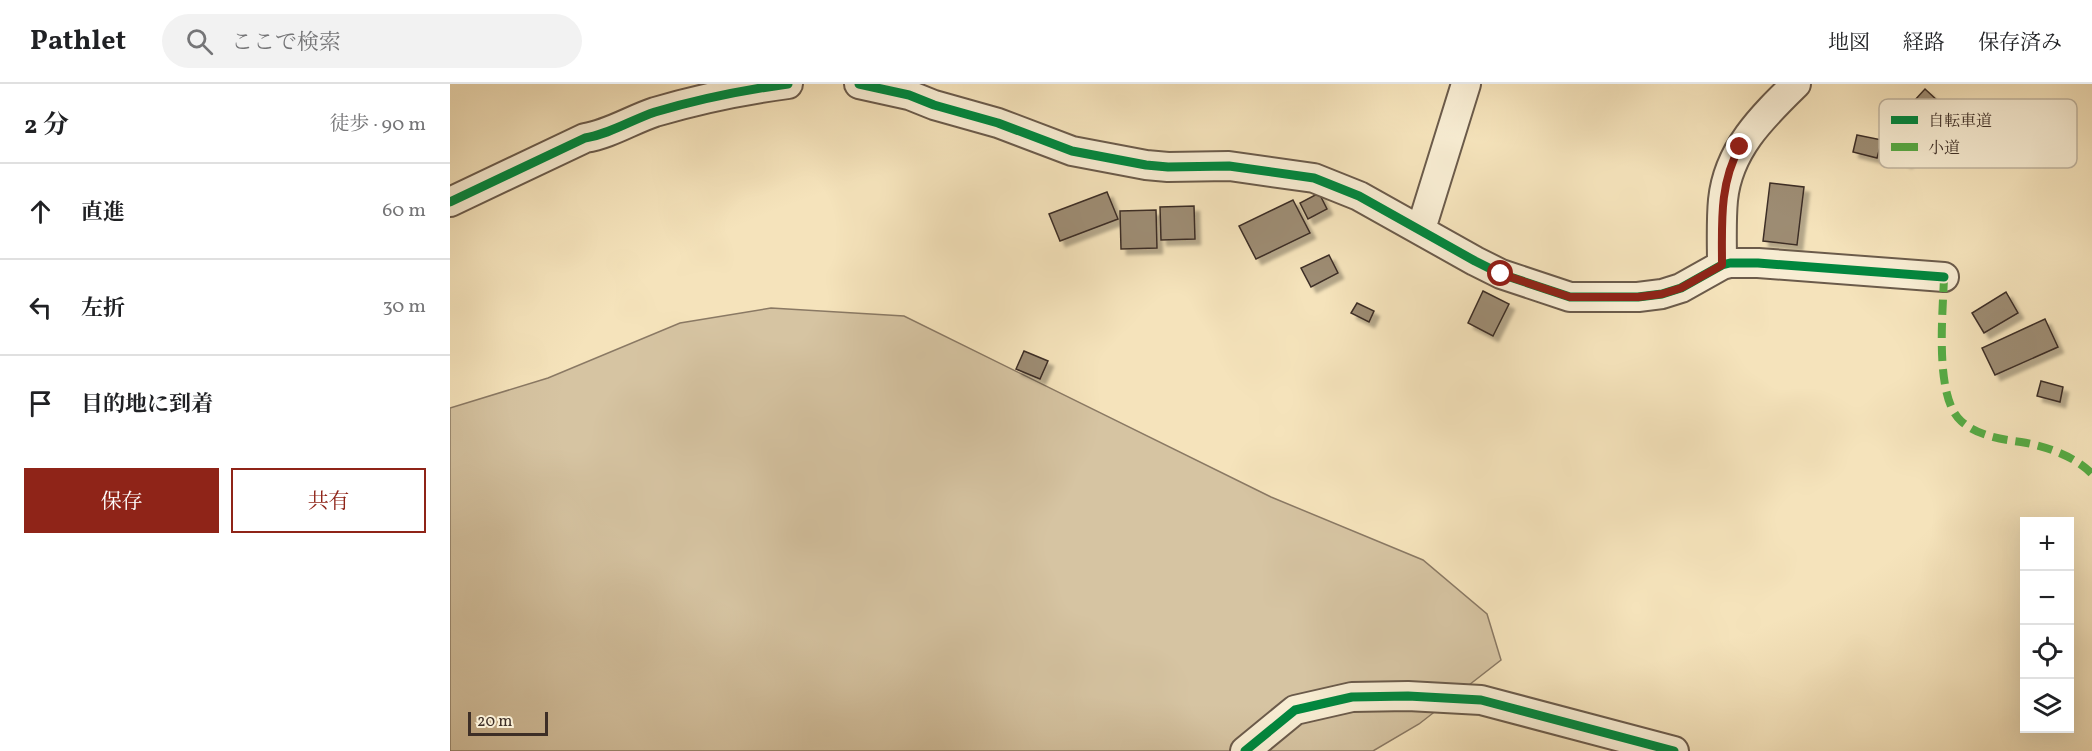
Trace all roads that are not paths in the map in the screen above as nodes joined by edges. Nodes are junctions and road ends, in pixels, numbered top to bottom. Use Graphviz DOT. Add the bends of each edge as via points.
graph roads {
  1 [pos="788,84"];
  2 [pos="859,84"];
  3 [pos="1467,84"];
  4 [pos="1796,84"];
  5 [pos="450,202"];
  6 [pos="1421,229"];
  7 [pos="1722,265"];
  8 [pos="1944,277"];
  9 [pos="1245,751"];
  10 [pos="1674,751"];
  1 -- 5 [label="street" via="725,93 653,113 600,136 585,138"];
  2 -- 6 [label="street" via="909,95 1072,151 1110,159 1168,167 1229,166 1314,178 1359,195"];
  3 -- 6 [label="street"];
  4 -- 7 [label="street" via="1763,116 1729,170 1723,200"];
  6 -- 7 [label="street" via="1501,274 1570,297 1662,294"];
  7 -- 8 [label="street" via="1758,263"];
  9 -- 10 [label="street" via="1295,710 1352,697 1408,696 1480,700"];
}
